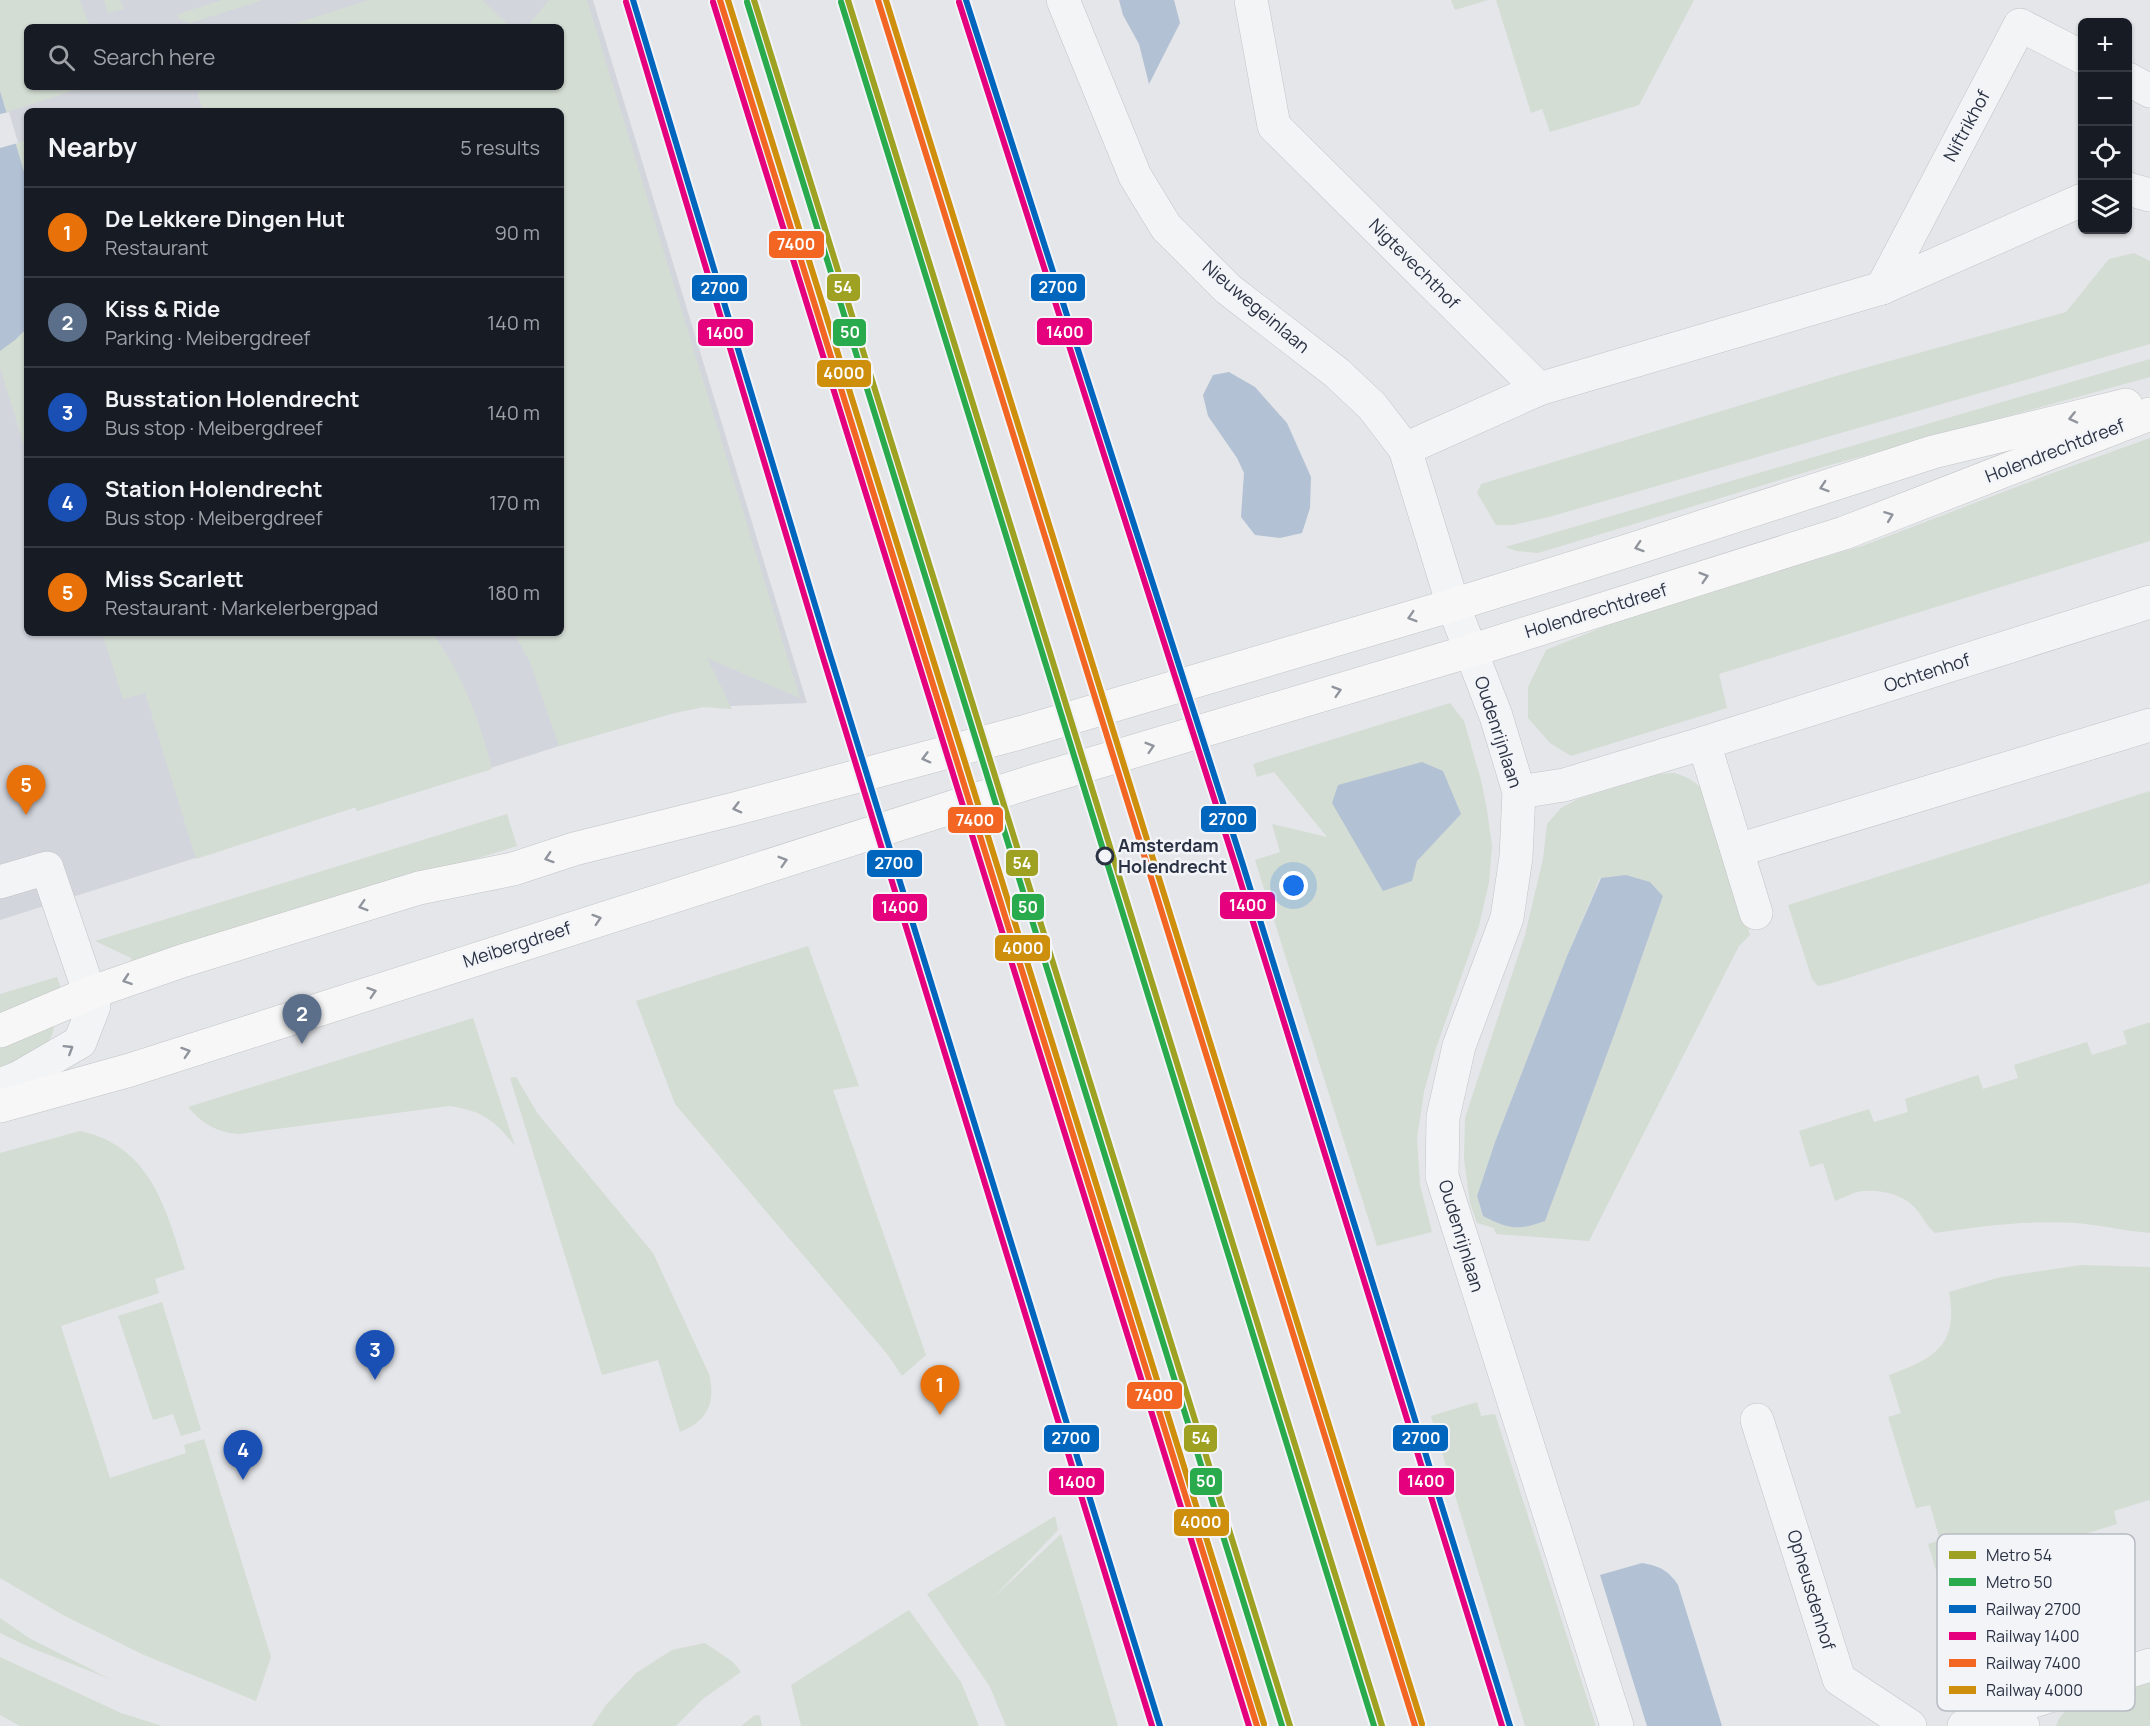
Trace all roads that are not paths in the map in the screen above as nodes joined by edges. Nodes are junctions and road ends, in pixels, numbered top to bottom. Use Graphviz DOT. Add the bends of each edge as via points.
graph roads {
  1 [pos="1063,0"];
  2 [pos="1251,0"];
  3 [pos="2078,55"];
  4 [pos="2132,82"];
  5 [pos="2150,91"];
  6 [pos="2132,190"];
  7 [pos="2150,195"];
  8 [pos="2078,202"];
  9 [pos="1882,288"];
  10 [pos="1539,389"];
  11 [pos="2150,400"];
  12 [pos="2150,414"];
  13 [pos="1405,449"];
  14 [pos="2150,603"];
  15 [pos="1453,605"];
  16 [pos="1470,651"];
  17 [pos="2150,725"];
  18 [pos="1704,743"];
  19 [pos="1034,781"];
  20 [pos="1519,792"];
  21 [pos="1738,850"];
  22 [pos="0,882"];
  23 [pos="1756,913"];
  24 [pos="90,993"];
  25 [pos="0,1030"];
  26 [pos="0,1085"];
  27 [pos="0,1106"];
  28 [pos="1757,1420"];
  29 [pos="2150,1665"];
  30 [pos="2135,1671"];
  31 [pos="2019,1716"];
  32 [pos="1617,1726"];
  33 [pos="1910,1726"];
  34 [pos="1964,1726"];
  1 -- 13 [label="street, Nieuwegeinlaan" via="1135,176 1166,227 1228,289 1365,399"];
  2 -- 10 [label="street, Nigtevechthof" via="1274,126"];
  3 -- 9 [label="street, Niftrikhof" via="2020,25"];
  4 -- 5 [label="street"];
  6 -- 7 [label="street"];
  8 -- 9 [label="street"];
  9 -- 10 [label="street"];
  10 -- 13 [label="street"];
  11 -- 15 [label="main road, Holendrechtdreef, one-way" via="1933,452"];
  16 -- 12 [label="main road, Holendrechtdreef, one-way" via="1844,533"];
  13 -- 15 [label="street, Nieuwegeinlaan"];
  14 -- 18 [label="street, Ochtenhof"];
  15 -- 16 [label="street, Oudenrijnlaan"];
  15 -- 24 [label="main road, Holendrechtdreef, one-way" via="1023,732 574,849 513,869 419,888"];
  19 -- 16 [label="main road, Holendrechtdreef, one-way"];
  16 -- 20 [label="street, Oudenrijnlaan" via="1496,716"];
  17 -- 21 [label="street"];
  18 -- 20 [label="street, Ochtenhof" via="1564,785"];
  18 -- 21 [label="street"];
  27 -- 19 [label="main road, Meibergdreef, one-way" via="130,1070"];
  20 -- 32 [label="street, Oudenrijnlaan" via="1516,857 1507,918 1459,1046 1443,1117 1442,1176"];
  21 -- 23 [label="street"];
  22 -- 24 [label="street" via="47,868"];
  24 -- 25 [label="main road"];
  26 -- 24 [label="street, one-way" via="80,1042 94,1006"];
  28 -- 33 [label="street, Opheusdenhof" via="1839,1679"];
  29 -- 30 [label="street"];
  31 -- 34 [label="street"];
}
